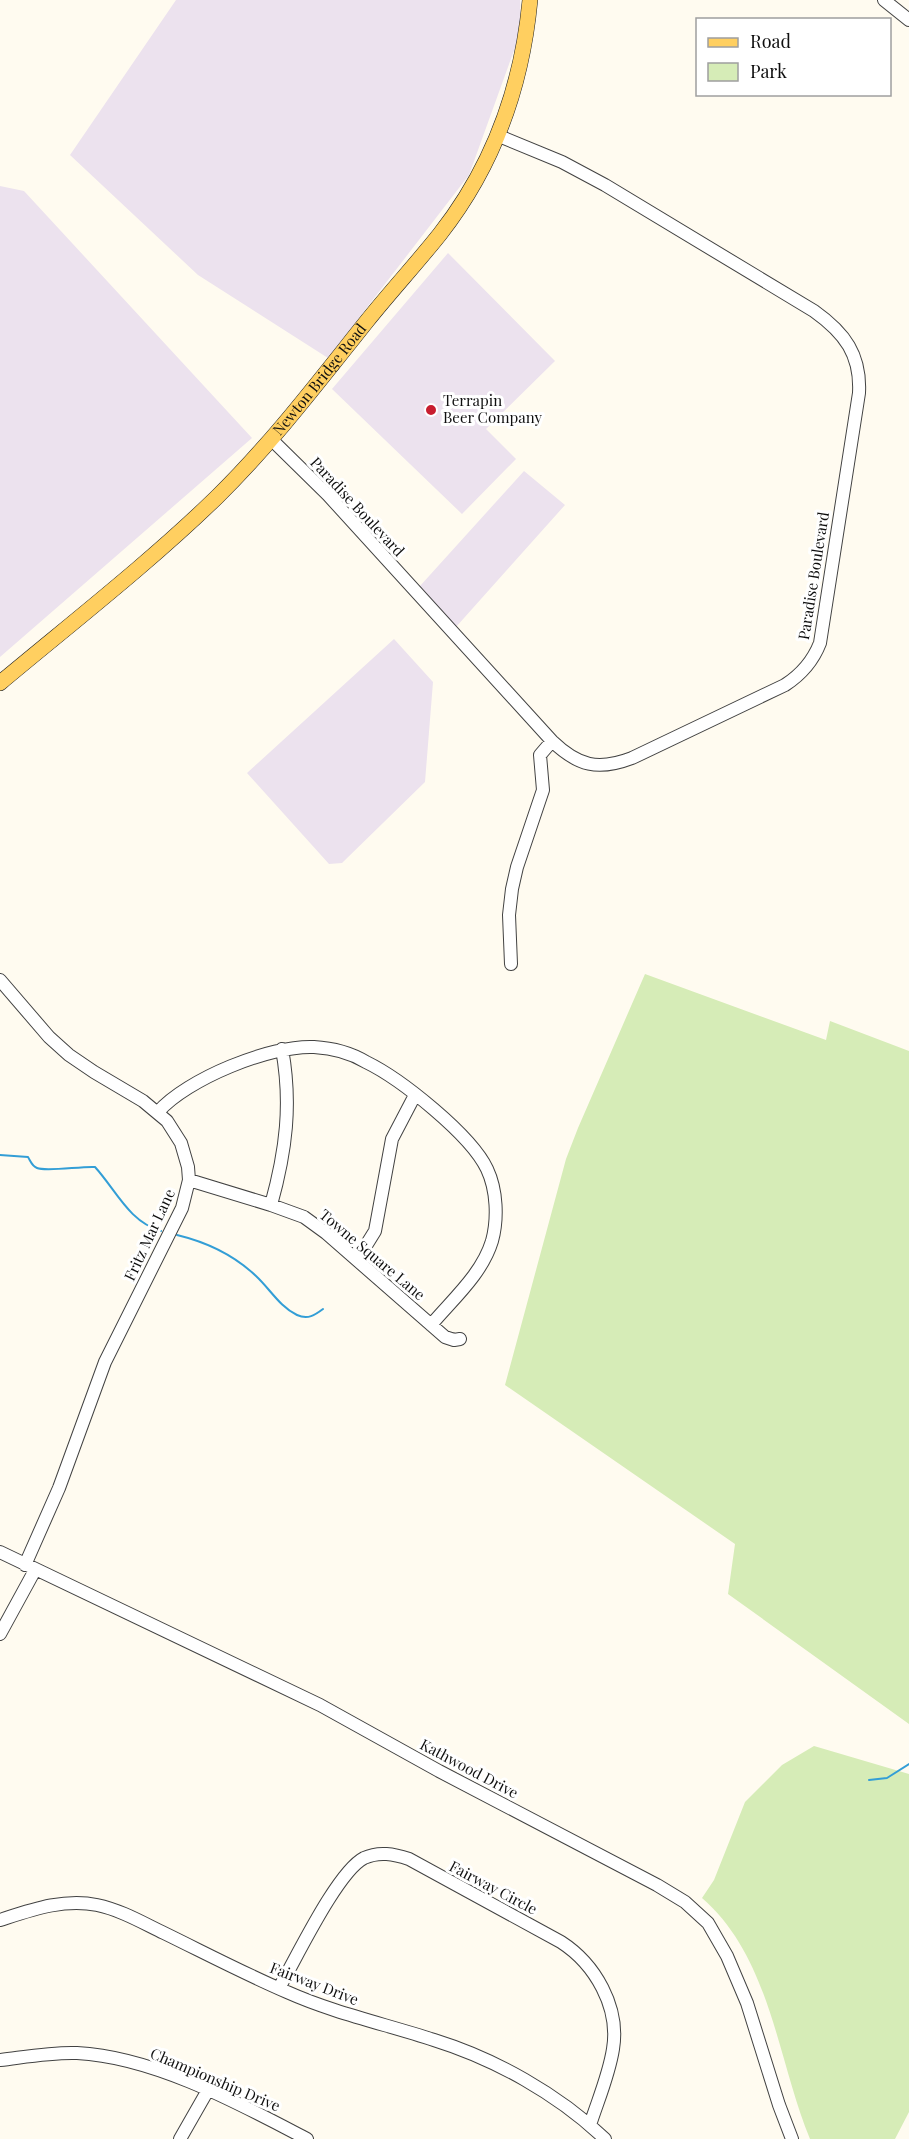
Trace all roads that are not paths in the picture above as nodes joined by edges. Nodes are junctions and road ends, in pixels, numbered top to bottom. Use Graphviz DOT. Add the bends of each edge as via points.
graph roads {
  1 [pos="530,0"];
  2 [pos="884,0"];
  3 [pos="909,20"];
  4 [pos="499,136"];
  5 [pos="271,438"];
  6 [pos="0,683"];
  7 [pos="552,741"];
  8 [pos="511,963"];
  9 [pos="0,980"];
  10 [pos="282,1049"];
  11 [pos="414,1095"];
  12 [pos="158,1112"];
  13 [pos="189,1180"];
  14 [pos="271,1204"];
  15 [pos="357,1260"];
  16 [pos="431,1325"];
  17 [pos="460,1339"];
  18 [pos="0,1552"];
  19 [pos="30,1568"];
  20 [pos="0,1634"];
  21 [pos="0,1920"];
  22 [pos="279,1988"];
  23 [pos="0,2060"];
  24 [pos="208,2090"];
  25 [pos="590,2125"];
  26 [pos="180,2139"];
  27 [pos="307,2139"];
  28 [pos="605,2139"];
  29 [pos="792,2139"];
  1 -- 4 [label="main road, Newton Bridge Road" via="521,63"];
  2 -- 3 [label="street"];
  4 -- 5 [label="main road, Newton Bridge Road" via="479,177 441,233"];
  4 -- 7 [label="street, Paradise Boulevard" via="599,182 814,311 842,334 860,378 820,643 804,670 780,688 619,763 584,763"];
  5 -- 6 [label="main road, Newton Bridge Road" via="192,520"];
  5 -- 7 [label="street, Paradise Boulevard" via="328,495"];
  7 -- 8 [label="street" via="540,755 543,789 512,889"];
  9 -- 12 [label="street, Fritz Mar Lane" via="69,1055"];
  10 -- 11 [label="street" via="315,1047 347,1053 382,1070"];
  10 -- 12 [label="street" via="257,1055 194,1085"];
  10 -- 14 [label="street" via="287,1124 281,1170"];
  11 -- 15 [label="street" via="392,1139 375,1231"];
  11 -- 16 [label="street" via="474,1147 489,1172 496,1211 492,1240 481,1265"];
  12 -- 13 [label="street, Fritz Mar Lane" via="181,1143"];
  13 -- 14 [label="street, Towne Square Lane"];
  13 -- 19 [label="street, Fritz Mar Lane" via="182,1208 105,1362"];
  14 -- 15 [label="street, Towne Square Lane" via="315,1224"];
  15 -- 16 [label="street, Towne Square Lane"];
  16 -- 17 [label="street, Towne Square Lane" via="445,1337"];
  18 -- 19 [label="street, Kathwood Drive"];
  19 -- 20 [label="street, Fritz Mar Lane"];
  19 -- 29 [label="street, Kathwood Drive" via="320,1705 685,1902 708,1923 727,1956 747,2003"];
  21 -- 22 [label="street, Fairway Drive" via="44,1906 80,1902 97,1905 130,1916"];
  22 -- 25 [label="street, Fairway Drive" via="483,2059 527,2081"];
  22 -- 25 [label="street, Fairway Circle" via="349,1870 374,1854 409,1859 561,1942 581,1957 596,1977 613,2017 614,2047"];
  23 -- 24 [label="street, Championship Drive" via="63,2053 95,2055 151,2067"];
  24 -- 26 [label="street"];
  24 -- 27 [label="street, Championship Drive"];
  25 -- 28 [label="street, Fairway Drive"];
}
